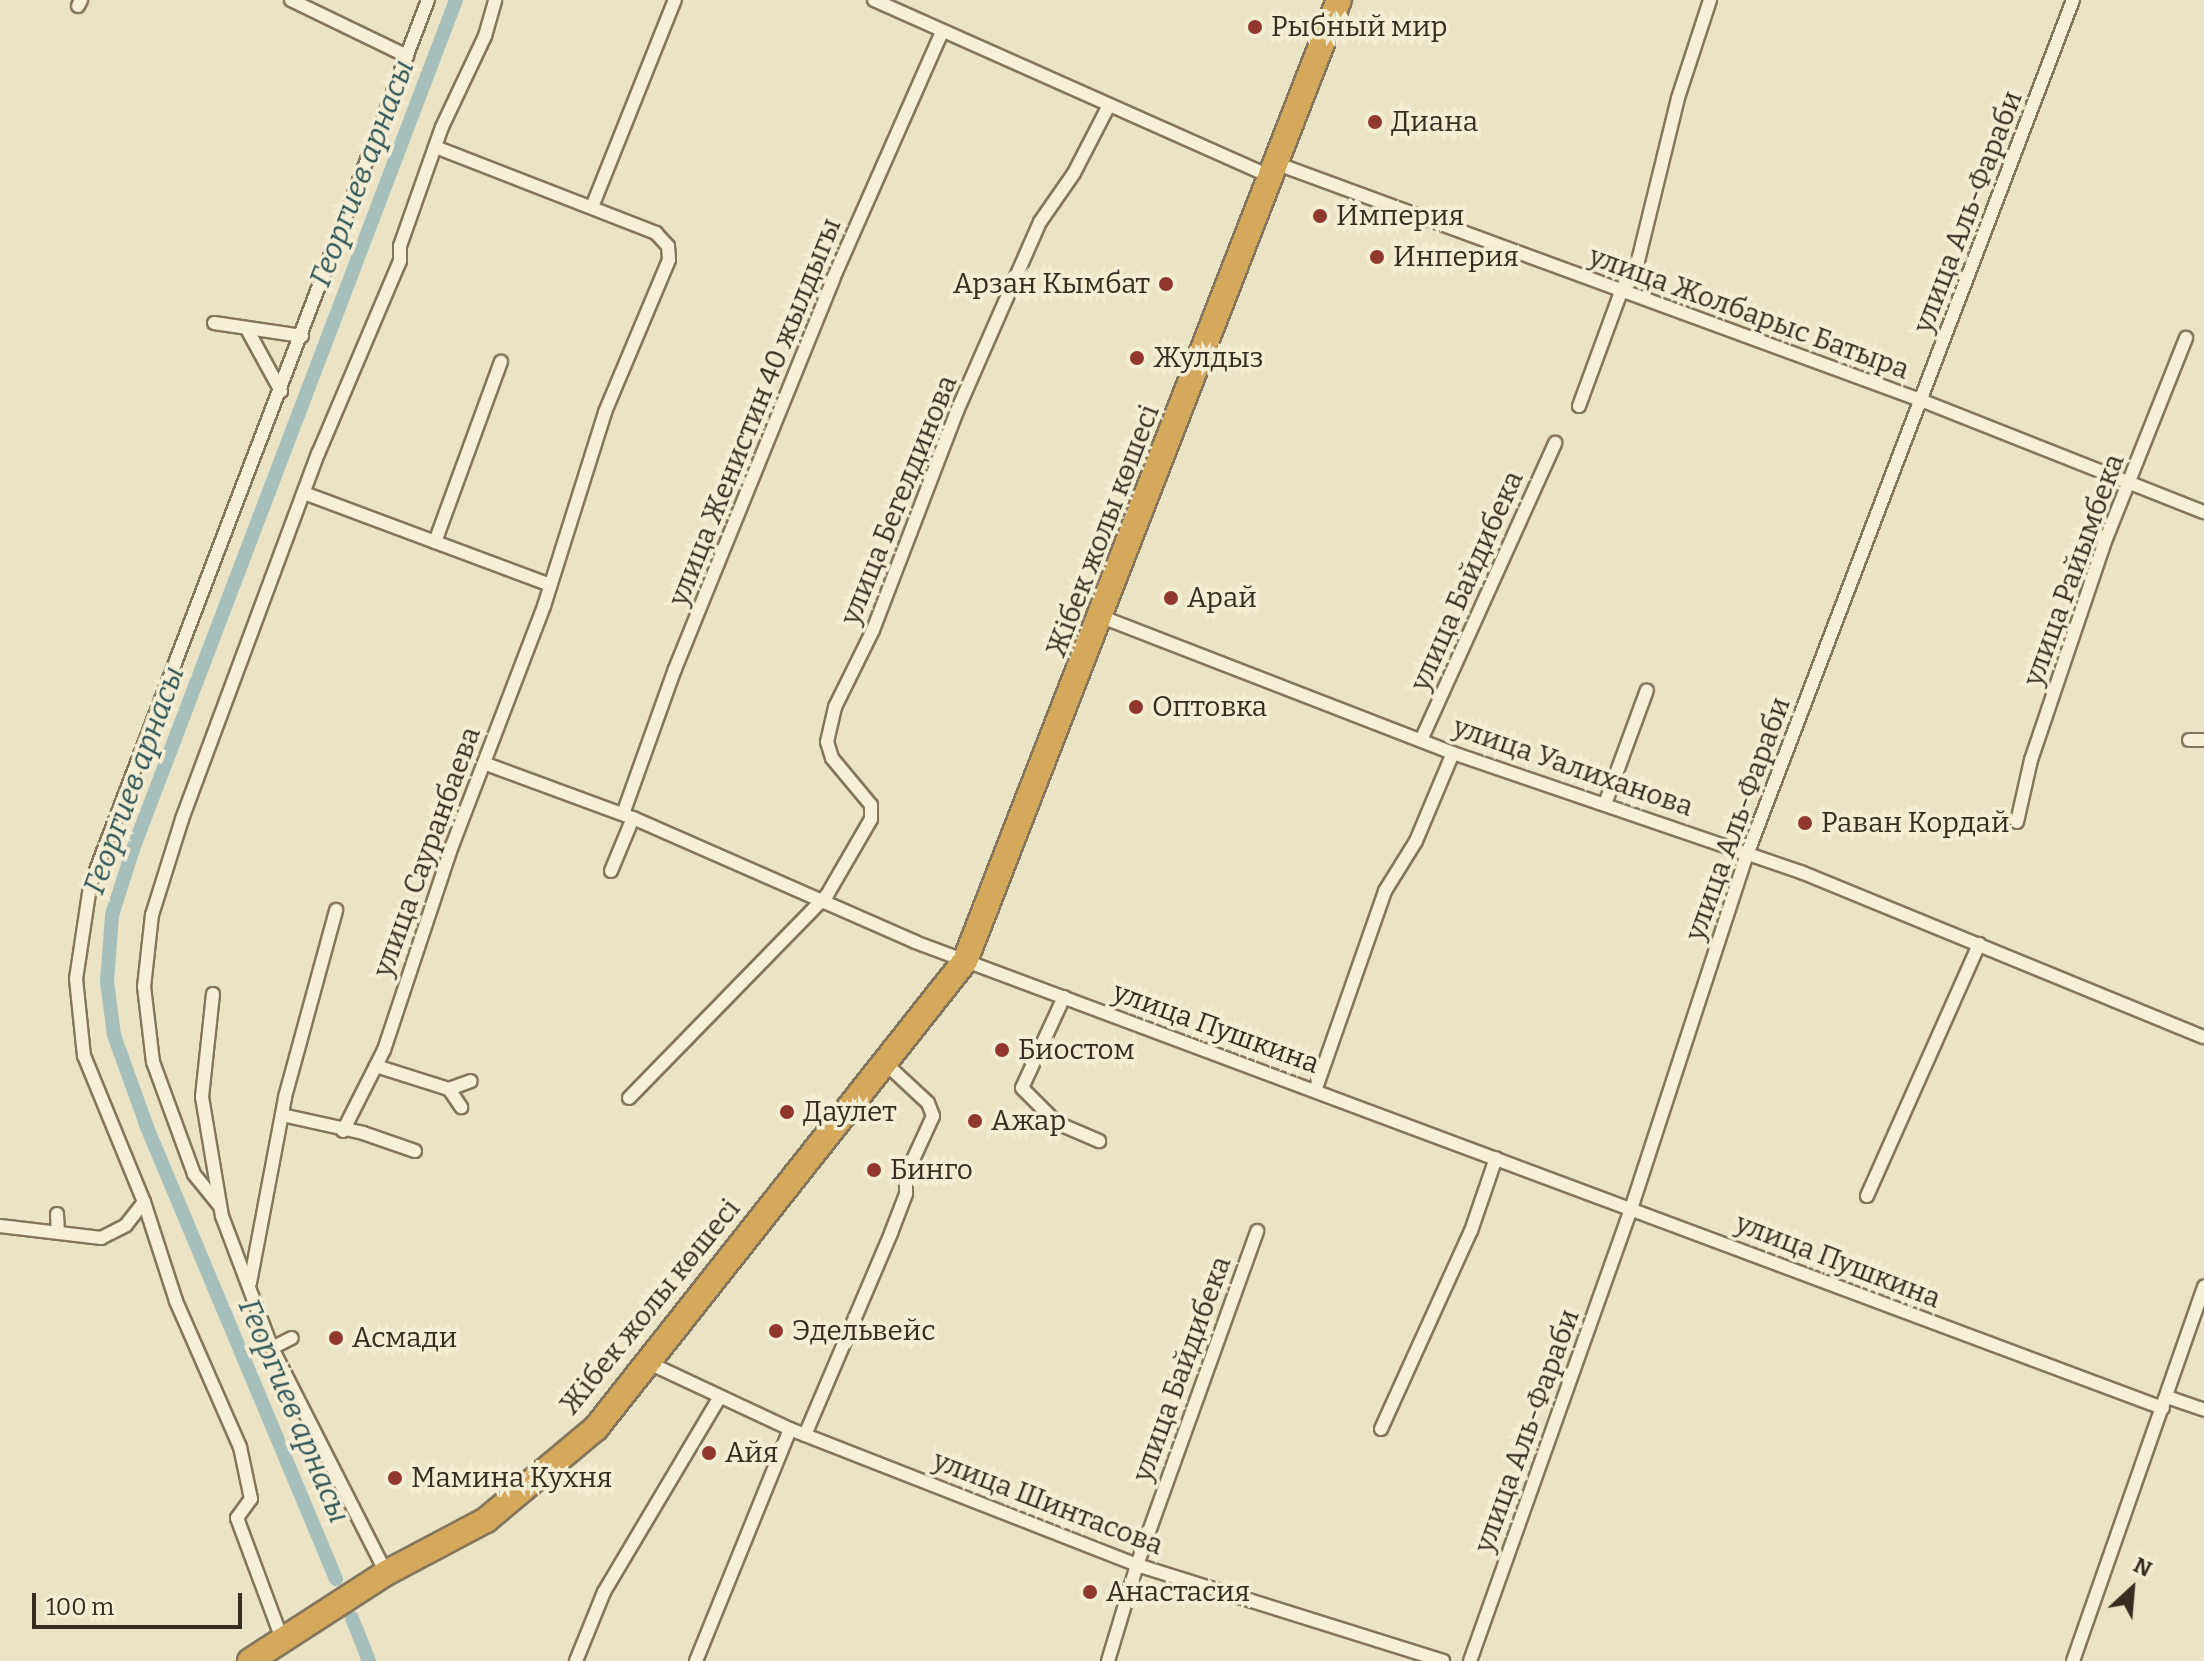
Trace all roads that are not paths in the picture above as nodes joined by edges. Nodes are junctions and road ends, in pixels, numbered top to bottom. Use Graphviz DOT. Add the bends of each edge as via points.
graph roads {
  1 [pos="291,0"];
  2 [pos="428,0"];
  3 [pos="495,0"];
  4 [pos="675,0"];
  5 [pos="874,0"];
  6 [pos="1339,0"];
  7 [pos="1710,0"];
  8 [pos="2073,0"];
  9 [pos="942,32"];
  10 [pos="407,56"];
  11 [pos="1108,107"];
  12 [pos="435,147"];
  13 [pos="1273,170"];
  14 [pos="592,207"];
  15 [pos="1621,292"];
  16 [pos="214,323"];
  17 [pos="247,329"];
  18 [pos="302,336"];
  19 [pos="2186,338"];
  20 [pos="501,362"];
  21 [pos="281,391"];
  22 [pos="1923,401"];
  23 [pos="1579,406"];
  24 [pos="1555,443"];
  25 [pos="2127,483"];
  26 [pos="304,493"];
  27 [pos="2204,512"];
  28 [pos="435,542"];
  29 [pos="550,585"];
  30 [pos="1102,617"];
  31 [pos="1647,690"];
  32 [pos="1422,738"];
  33 [pos="2189,740"];
  34 [pos="2204,740"];
  35 [pos="1453,753"];
  36 [pos="486,764"];
  37 [pos="1605,804"];
  38 [pos="628,816"];
  39 [pos="2017,822"];
  40 [pos="1748,852"];
  41 [pos="611,871"];
  42 [pos="819,902"];
  43 [pos="336,910"];
  44 [pos="1979,944"];
  45 [pos="965,961"];
  46 [pos="213,994"];
  47 [pos="1064,997"];
  48 [pos="2204,1037"];
  49 [pos="884,1062"];
  50 [pos="376,1066"];
  51 [pos="471,1081"];
  52 [pos="449,1089"];
  53 [pos="1315,1091"];
  54 [pos="629,1098"];
  55 [pos="461,1107"];
  56 [pos="282,1115"];
  57 [pos="343,1131"];
  58 [pos="1099,1141"];
  59 [pos="415,1151"];
  60 [pos="1496,1158"];
  61 [pos="1867,1196"];
  62 [pos="144,1202"];
  63 [pos="219,1205"];
  64 [pos="1631,1209"];
  65 [pos="57,1214"];
  66 [pos="0,1226"];
  67 [pos="1257,1231"];
  68 [pos="58,1232"];
  69 [pos="250,1283"];
  70 [pos="2204,1286"];
  71 [pos="292,1338"];
  72 [pos="272,1348"];
  73 [pos="647,1362"];
  74 [pos="720,1397"];
  75 [pos="2165,1402"];
  76 [pos="2204,1410"];
  77 [pos="790,1429"];
  78 [pos="1381,1429"];
  79 [pos="805,1435"];
  80 [pos="1137,1565"];
  81 [pos="386,1573"];
  82 [pos="282,1639"];
  83 [pos="250,1661"];
  84 [pos="576,1661"];
  85 [pos="696,1661"];
  86 [pos="1108,1661"];
  87 [pos="1443,1661"];
  88 [pos="1470,1661"];
  89 [pos="2073,1661"];
  1 -- 10 [label="street"];
  2 -- 10 [label="street"];
  3 -- 12 [label="street" via="485,36"];
  4 -- 14 [label="street"];
  5 -- 9 [label="street, улица Жолбарыс Батыра"];
  6 -- 13 [label="highway, Жібек жолы көшесі"];
  7 -- 15 [label="street" via="1678,98 1638,261"];
  8 -- 22 [label="street, улица Аль-Фараби"];
  9 -- 11 [label="street, улица Жолбарыс Батыра"];
  9 -- 38 [label="street, улица Женистин 40 жылдыгы" via="754,472"];
  10 -- 18 [label="street"];
  11 -- 13 [label="street, улица Жолбарыс Батыра"];
  11 -- 42 [label="street, улица Бегелдинова" via="1074,173 1040,222 957,411 878,618 835,707 827,742 832,758 872,811"];
  12 -- 14 [label="street, улица Сауранбаева"];
  12 -- 26 [label="street" via="400,246 400,261 344,385"];
  13 -- 15 [label="street, улица Жолбарыс Батыра"];
  13 -- 30 [label="highway, Жібек жолы көшесі"];
  14 -- 29 [label="street, улица Сауранбаева" via="661,237 669,260 605,412"];
  15 -- 22 [label="street, улица Жолбарыс Батыра"];
  15 -- 23 [label="street"];
  16 -- 17 [label="street"];
  17 -- 18 [label="street"];
  17 -- 21 [label="street"];
  18 -- 21 [label="street"];
  19 -- 25 [label="street, улица Райымбека"];
  20 -- 28 [label="street"];
  21 -- 62 [label="street" via="90,886 80,928 76,979 84,1056"];
  22 -- 25 [label="street, улица Жолбарыс Батыра"];
  22 -- 40 [label="street, улица Аль-Фараби"];
  24 -- 32 [label="street, улица Байдибека"];
  25 -- 27 [label="street, улица Жолбарыс Батыра"];
  25 -- 39 [label="street, улица Райымбека" via="2031,760"];
  26 -- 28 [label="street"];
  26 -- 63 [label="street" via="182,819 152,915 144,987 153,1062 194,1174"];
  28 -- 29 [label="street"];
  29 -- 36 [label="street, улица Сауранбаева"];
  30 -- 32 [label="street, улица Уалиханова"];
  30 -- 45 [label="highway, Жібек жолы көшесі"];
  31 -- 37 [label="street"];
  32 -- 35 [label="street, улица Уалиханова"];
  33 -- 34 [label="street"];
  35 -- 37 [label="street, улица Уалиханова"];
  35 -- 53 [label="street" via="1416,841 1385,891"];
  36 -- 38 [label="street, улица Пушкина"];
  36 -- 50 [label="street, улица Сауранбаева"];
  37 -- 40 [label="street, улица Уалиханова"];
  38 -- 41 [label="street, улица Женистин 40 жылдыгы"];
  38 -- 42 [label="street, улица Пушкина"];
  40 -- 44 [label="street, улица Уалиханова"];
  40 -- 64 [label="street, улица Аль-Фараби"];
  42 -- 45 [label="street, улица Пушкина"];
  42 -- 54 [label="street"];
  43 -- 56 [label="street"];
  44 -- 48 [label="street, улица Уалиханова"];
  44 -- 61 [label="street"];
  45 -- 47 [label="street, улица Пушкина"];
  45 -- 49 [label="highway, Жібек жолы көшесі"];
  46 -- 63 [label="street" via="202,1097"];
  47 -- 53 [label="street, улица Пушкина"];
  47 -- 58 [label="street" via="1022,1088 1057,1123"];
  49 -- 73 [label="highway, Жібек жолы көшесі"];
  49 -- 79 [label="street" via="928,1103 933,1116 906,1175 906,1194 891,1233"];
  50 -- 52 [label="street"];
  50 -- 57 [label="street, улица Сауранбаева"];
  51 -- 52 [label="street"];
  52 -- 55 [label="street"];
  53 -- 60 [label="street, улица Пушкина"];
  56 -- 57 [label="street"];
  56 -- 69 [label="street"];
  57 -- 59 [label="street"];
  60 -- 64 [label="street, улица Пушкина"];
  60 -- 78 [label="street" via="1471,1231"];
  62 -- 68 [label="street" via="126,1225 101,1238"];
  62 -- 82 [label="street" via="176,1301 240,1447 251,1499 237,1518"];
  63 -- 69 [label="street"];
  64 -- 75 [label="street, улица Пушкина"];
  64 -- 88 [label="street, улица Аль-Фараби"];
  65 -- 68 [label="street"];
  66 -- 68 [label="street"];
  67 -- 80 [label="street, улица Байдибека"];
  69 -- 72 [label="street"];
  70 -- 75 [label="street"];
  71 -- 72 [label="street"];
  72 -- 81 [label="street"];
  73 -- 74 [label="street, улица Шинтасова"];
  73 -- 81 [label="highway, Жібек жолы көшесі" via="596,1428 486,1520"];
  74 -- 77 [label="street, улица Шинтасова"];
  74 -- 84 [label="street" via="604,1592"];
  75 -- 76 [label="street, улица Пушкина"];
  75 -- 89 [label="street"];
  77 -- 79 [label="street, улица Шинтасова"];
  77 -- 85 [label="street"];
  79 -- 80 [label="street, улица Шинтасова"];
  80 -- 86 [label="street, улица Байдибека"];
  80 -- 87 [label="street, улица Шинтасова"];
  81 -- 82 [label="highway, Жібек жолы көшесі"];
  82 -- 83 [label="highway, Жібек жолы көшесі"];
}
